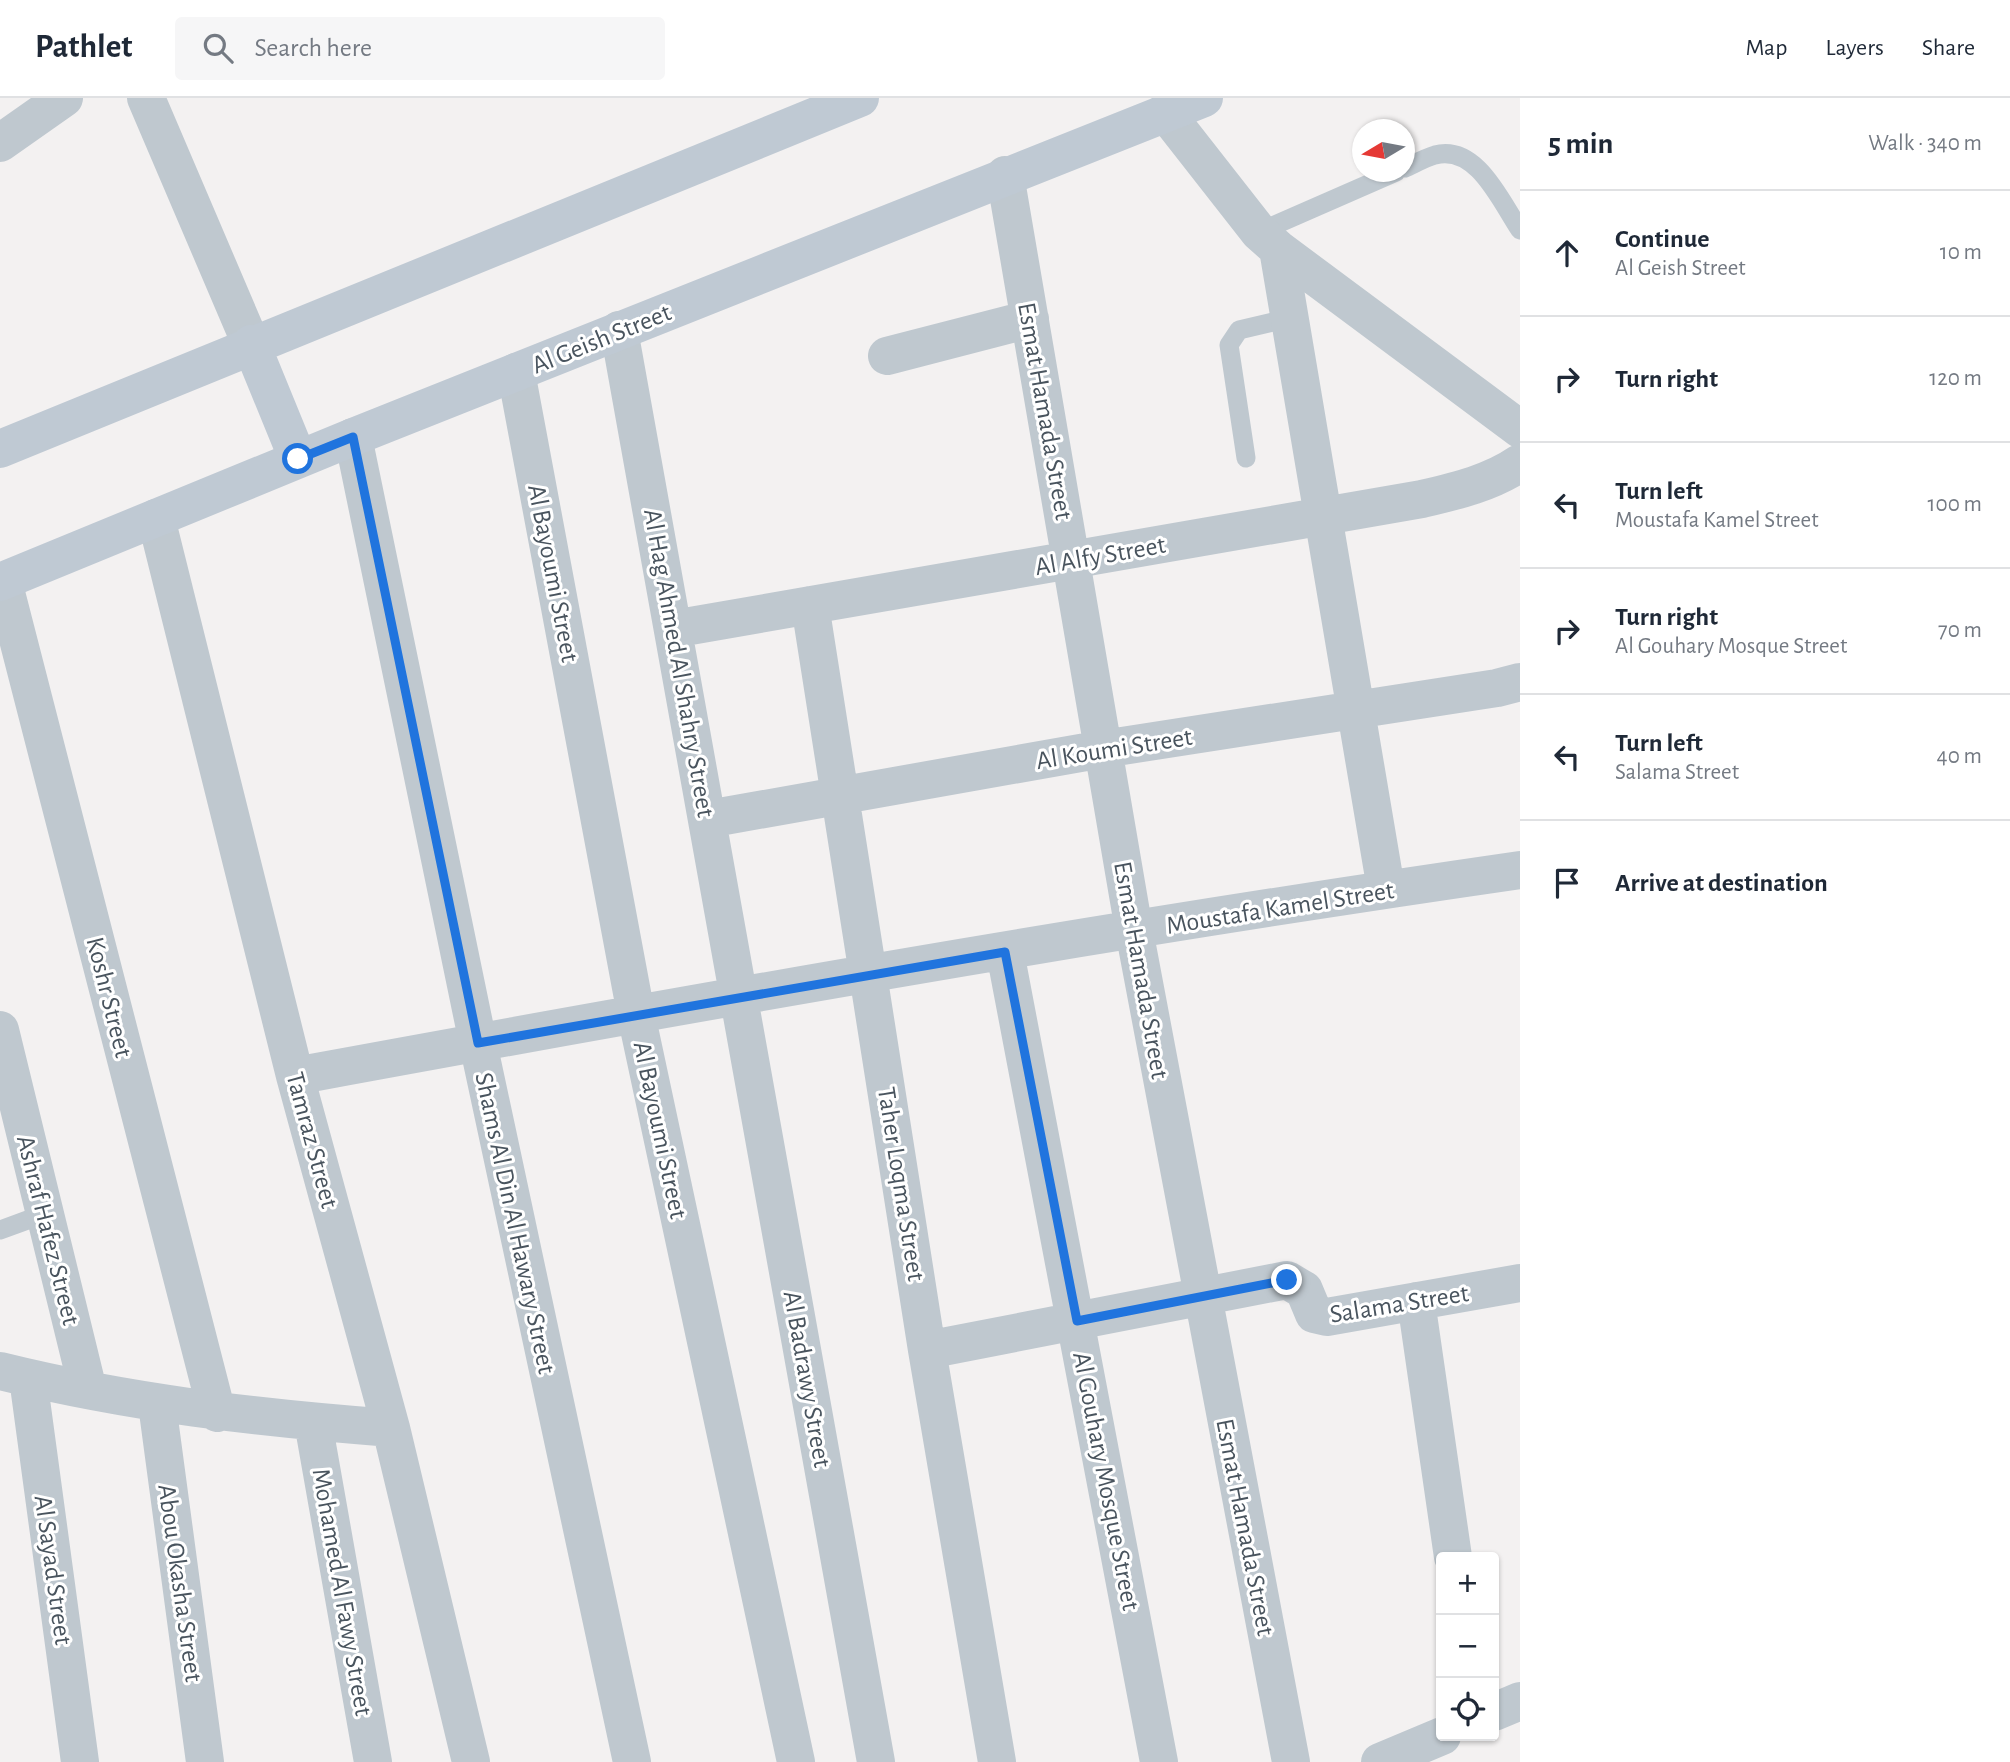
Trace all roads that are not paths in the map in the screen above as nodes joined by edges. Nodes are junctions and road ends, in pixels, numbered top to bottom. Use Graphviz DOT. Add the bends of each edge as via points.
graph roads {
  1 [pos="64,98"];
  2 [pos="146,98"];
  3 [pos="860,98"];
  4 [pos="1204,98"];
  5 [pos="1160,105"];
  6 [pos="0,143"];
  7 [pos="1415,164"];
  8 [pos="1005,175"];
  9 [pos="1377,182"];
  10 [pos="1520,230"];
  11 [pos="1269,240"];
  12 [pos="1290,318"];
  13 [pos="1030,319"];
  14 [pos="620,330"];
  15 [pos="251,344"];
  16 [pos="887,356"];
  17 [pos="516,372"];
  18 [pos="1520,429"];
  19 [pos="353,437"];
  20 [pos="0,449"];
  21 [pos="1246,458"];
  22 [pos="298,459"];
  23 [pos="1520,463"];
  24 [pos="1323,515"];
  25 [pos="156,517"];
  26 [pos="1072,560"];
  27 [pos="1,582"];
  28 [pos="810,605"];
  29 [pos="673,629"];
  30 [pos="1520,682"];
  31 [pos="1356,710"];
  32 [pos="1103,749"];
  33 [pos="841,796"];
  34 [pos="708,819"];
  35 [pos="1520,870"];
  36 [pos="1386,889"];
  37 [pos="1134,930"];
  38 [pos="1005,952"];
  39 [pos="870,975"];
  40 [pos="740,997"];
  41 [pos="636,1014"];
  42 [pos="0,1030"];
  43 [pos="478,1043"];
  44 [pos="296,1076"];
  45 [pos="33,1219"];
  46 [pos="0,1230"];
  47 [pos="1520,1283"];
  48 [pos="1202,1298"];
  49 [pos="1416,1301"];
  50 [pos="1077,1321"];
  51 [pos="927,1350"];
  52 [pos="14,1375"];
  53 [pos="88,1390"];
  54 [pos="156,1404"];
  55 [pos="217,1413"];
  56 [pos="313,1422"];
  57 [pos="391,1428"];
  58 [pos="1452,1552"];
  59 [pos="1520,1701"];
  60 [pos="1499,1711"];
  61 [pos="1436,1739"];
  62 [pos="1457,1741"];
  63 [pos="80,1762"];
  64 [pos="205,1762"];
  65 [pos="373,1762"];
  66 [pos="471,1762"];
  67 [pos="632,1762"];
  68 [pos="796,1762"];
  69 [pos="876,1762"];
  70 [pos="997,1762"];
  71 [pos="1159,1762"];
  72 [pos="1291,1762"];
  73 [pos="1380,1762"];
  74 [pos="1460,1762"];
  1 -- 6 [label="street"];
  2 -- 15 [label="street"];
  3 -- 15 [label="main road"];
  4 -- 5 [label="main road, Al Geish Street"];
  5 -- 8 [label="main road, Al Geish Street"];
  5 -- 11 [label="street"];
  7 -- 10 [label="lane" via="1436,155 1466,159 1479,168"];
  8 -- 13 [label="street, Esmat Hamada Street"];
  8 -- 14 [label="main road, Al Geish Street"];
  9 -- 11 [label="lane"];
  11 -- 12 [label="street"];
  11 -- 18 [label="street"];
  12 -- 21 [label="lane" via="1239,330 1229,345"];
  12 -- 24 [label="street"];
  13 -- 16 [label="street"];
  13 -- 26 [label="street, Esmat Hamada Street"];
  14 -- 17 [label="main road, Al Geish Street"];
  14 -- 29 [label="street, Al Hag Ahmed Al Shahry Street"];
  15 -- 20 [label="main road"];
  15 -- 22 [label="main road"];
  17 -- 19 [label="main road, Al Geish Street"];
  17 -- 41 [label="street, Al Bayoumi Street"];
  19 -- 22 [label="main road, Al Geish Street"];
  19 -- 43 [label="street, Shams Al Din Al Hawary Street"];
  22 -- 25 [label="main road, Al Geish Street"];
  23 -- 24 [label="street, Al Alfy Street" via="1465,488"];
  24 -- 26 [label="street, Al Alfy Street"];
  24 -- 31 [label="street"];
  25 -- 27 [label="main road, Al Geish Street"];
  25 -- 44 [label="street, Tamraz Street"];
  26 -- 28 [label="street, Al Alfy Street"];
  26 -- 32 [label="street, Esmat Hamada Street"];
  27 -- 55 [label="street, Koshr Street"];
  28 -- 29 [label="street, Al Alfy Street"];
  28 -- 33 [label="street, Taher Loqma Street"];
  29 -- 34 [label="street, Al Hag Ahmed Al Shahry Street"];
  30 -- 31 [label="street, Al Koumi Street"];
  31 -- 32 [label="street, Al Koumi Street"];
  31 -- 36 [label="street"];
  32 -- 33 [label="street, Al Koumi Street"];
  32 -- 37 [label="street, Esmat Hamada Street"];
  33 -- 34 [label="street, Al Koumi Street"];
  33 -- 39 [label="street, Taher Loqma Street"];
  34 -- 40 [label="street, Al Hag Ahmed Al Shahry Street"];
  35 -- 36 [label="street, Moustafa Kamel Street"];
  36 -- 37 [label="street, Moustafa Kamel Street"];
  37 -- 38 [label="street, Moustafa Kamel Street"];
  37 -- 48 [label="street, Esmat Hamada Street"];
  38 -- 39 [label="street, Moustafa Kamel Street"];
  38 -- 50 [label="street, Al Gouhary Mosque Street"];
  39 -- 40 [label="street, Moustafa Kamel Street"];
  39 -- 51 [label="street, Taher Loqma Street"];
  40 -- 41 [label="street, Moustafa Kamel Street"];
  40 -- 69 [label="street, Al Badrawy Street"];
  41 -- 43 [label="street, Moustafa Kamel Street"];
  41 -- 68 [label="street, Al Bayoumi Street"];
  42 -- 53 [label="street, Ashraf Hafez Street"];
  43 -- 44 [label="street, Moustafa Kamel Street"];
  43 -- 67 [label="street, Shams Al Din Al Hawary Street"];
  44 -- 57 [label="street, Tamraz Street"];
  45 -- 46 [label="lane"];
  47 -- 49 [label="street, Salama Street"];
  48 -- 49 [label="street, Salama Street" via="1287,1280 1304,1290 1309,1309 1320,1316"];
  48 -- 50 [label="street, Salama Street"];
  48 -- 72 [label="street, Esmat Hamada Street"];
  49 -- 58 [label="street"];
  50 -- 51 [label="street, Salama Street"];
  50 -- 71 [label="street, Al Gouhary Mosque Street"];
  51 -- 70 [label="street, Taher Loqma Street"];
  52 -- 53 [label="street"];
  52 -- 63 [label="street, Al Sayad Street"];
  53 -- 54 [label="street"];
  54 -- 55 [label="street"];
  54 -- 64 [label="street, Abou Okasha Street"];
  55 -- 56 [label="street"];
  56 -- 57 [label="street"];
  56 -- 65 [label="street, Mohamed Al Fawy Street"];
  57 -- 66 [label="street, Tamraz Street"];
  59 -- 60 [label="street"];
  61 -- 73 [label="street"];
  62 -- 74 [label="street"];
}
